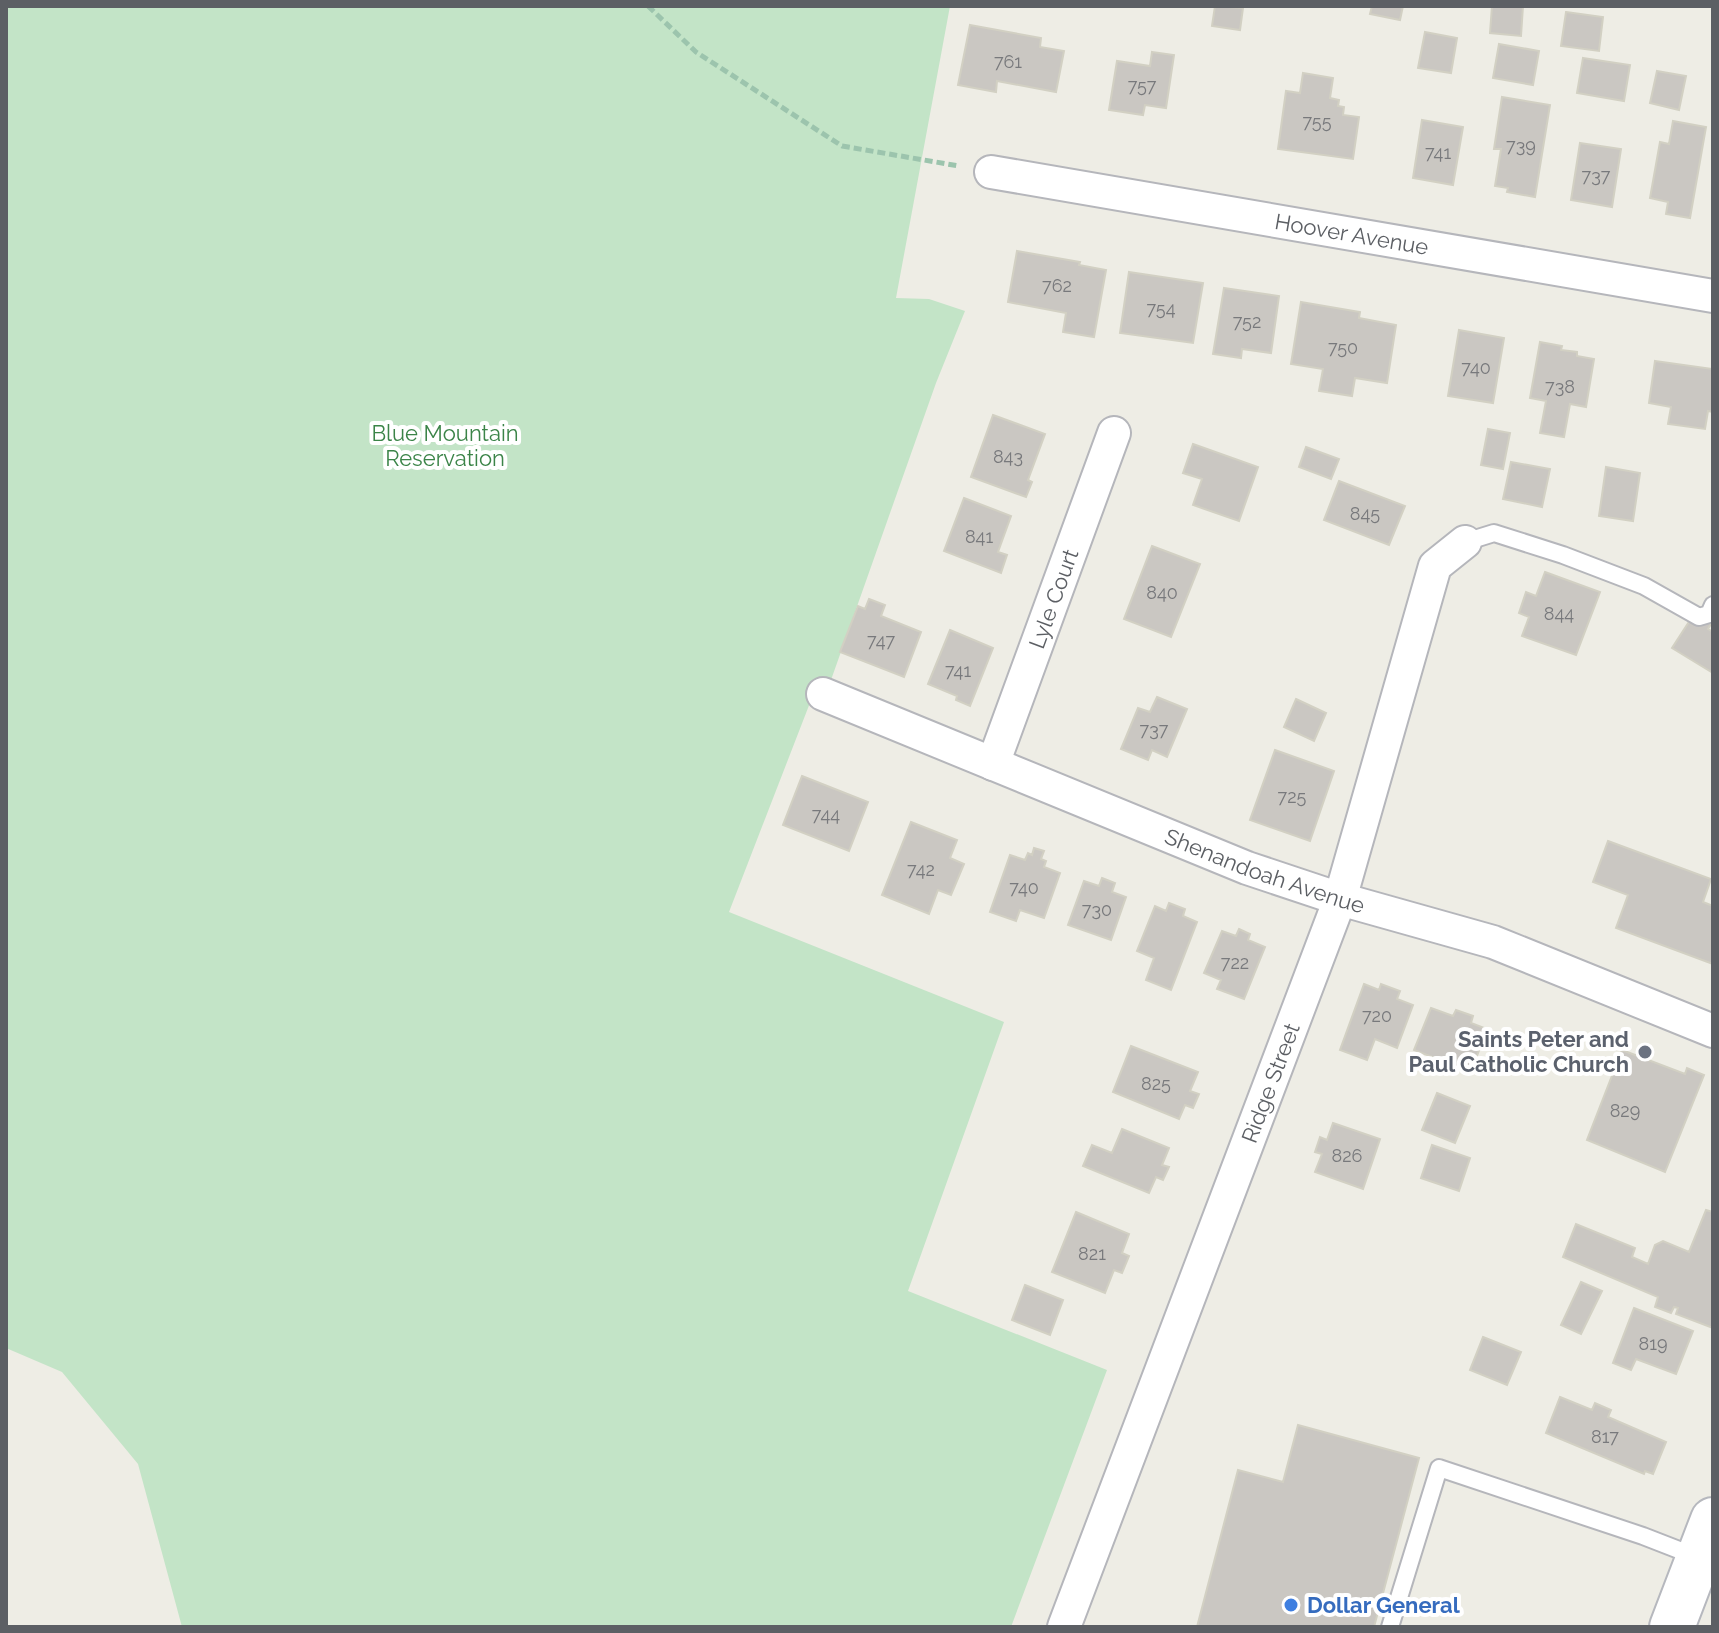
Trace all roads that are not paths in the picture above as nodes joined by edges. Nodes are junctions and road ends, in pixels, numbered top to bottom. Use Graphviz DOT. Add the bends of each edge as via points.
graph roads {
  1 [pos="991,172"];
  2 [pos="1713,296"];
  3 [pos="1114,433"];
  4 [pos="1465,542"];
  5 [pos="1713,605"];
  6 [pos="823,694"];
  7 [pos="993,764"];
  8 [pos="1340,899"];
  9 [pos="1713,1031"];
  10 [pos="1706,1539"];
  11 [pos="1064,1627"];
  12 [pos="1390,1627"];
  13 [pos="1672,1627"];
  1 -- 2 [label="street, Hoover Avenue"];
  3 -- 7 [label="street, Lyle Court"];
  4 -- 5 [label="lane" via="1494,533 1644,586 1699,617 1709,614"];
  4 -- 8 [label="street, Ridge Street" via="1435,566"];
  6 -- 7 [label="street, Shenandoah Avenue"];
  7 -- 8 [label="street, Shenandoah Avenue" via="1247,868"];
  8 -- 9 [label="street, Shenandoah Avenue" via="1493,942"];
  8 -- 11 [label="street, Ridge Street"];
  10 -- 12 [label="lane" via="1643,1536 1439,1468"];
  10 -- 13 [label="street"];
}
